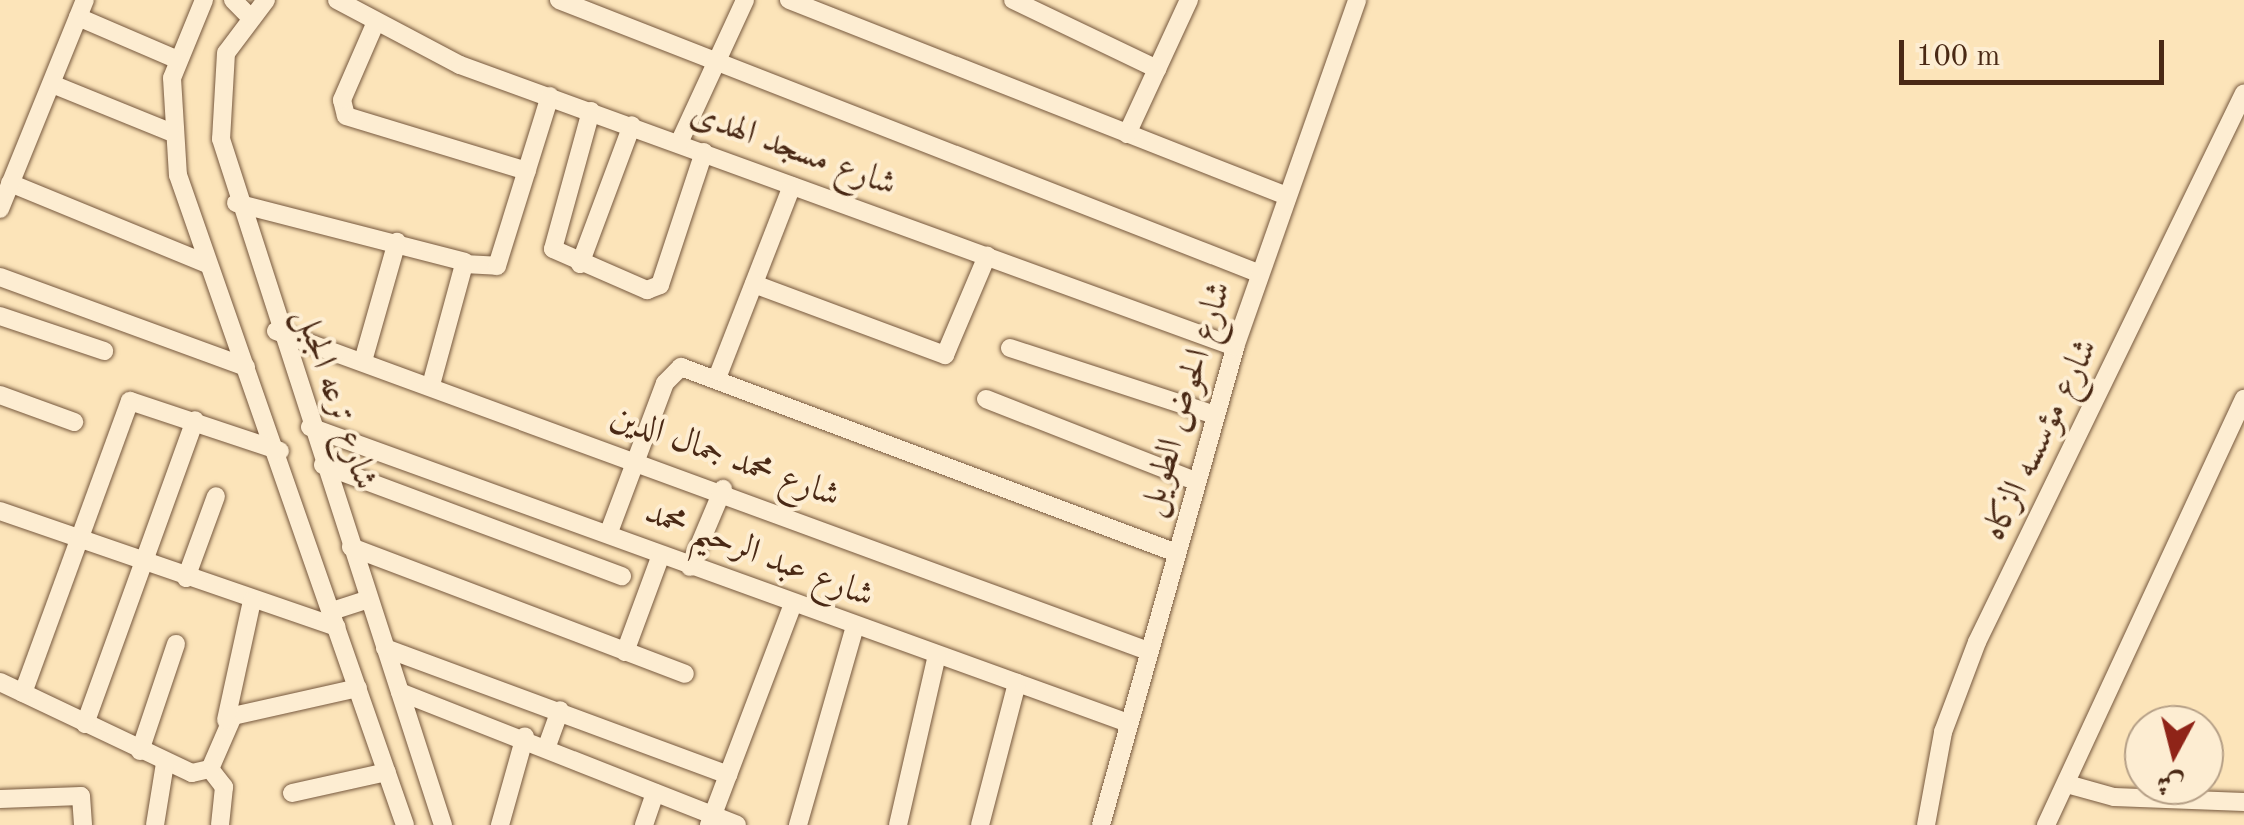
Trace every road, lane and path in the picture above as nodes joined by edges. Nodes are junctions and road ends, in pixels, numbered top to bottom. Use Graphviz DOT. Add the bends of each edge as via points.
graph roads {
  1 [pos="204,0"];
  2 [pos="232,0"];
  3 [pos="266,0"];
  4 [pos="336,0"];
  5 [pos="558,0"];
  6 [pos="745,0"];
  7 [pos="789,0"];
  8 [pos="1013,0"];
  9 [pos="1189,0"];
  10 [pos="1358,0"];
  11 [pos="82,8"];
  12 [pos="249,16"];
  13 [pos="374,24"];
  14 [pos="176,59"];
  15 [pos="715,61"];
  16 [pos="1157,69"];
  17 [pos="52,84"];
  18 [pos="2244,93"];
  19 [pos="550,96"];
  20 [pos="591,110"];
  21 [pos="632,126"];
  22 [pos="170,132"];
  23 [pos="1127,134"];
  24 [pos="680,143"];
  25 [pos="704,152"];
  26 [pos="526,171"];
  27 [pos="10,183"];
  28 [pos="792,186"];
  29 [pos="1284,194"];
  30 [pos="236,203"];
  31 [pos="0,209"];
  32 [pos="397,242"];
  33 [pos="988,256"];
  34 [pos="465,262"];
  35 [pos="205,263"];
  36 [pos="580,264"];
  37 [pos="1258,273"];
  38 [pos="0,277"];
  39 [pos="754,284"];
  40 [pos="0,316"];
  41 [pos="276,331"];
  42 [pos="1235,346"];
  43 [pos="1010,348"];
  44 [pos="104,351"];
  45 [pos="363,360"];
  46 [pos="246,367"];
  47 [pos="717,378"];
  48 [pos="431,385"];
  49 [pos="0,395"];
  50 [pos="2244,399"];
  51 [pos="986,400"];
  52 [pos="1215,415"];
  53 [pos="195,420"];
  54 [pos="74,422"];
  55 [pos="310,427"];
  56 [pos="280,450"];
  57 [pos="637,458"];
  58 [pos="323,465"];
  59 [pos="1195,481"];
  60 [pos="723,489"];
  61 [pos="216,496"];
  62 [pos="0,511"];
  63 [pos="609,532"];
  64 [pos="76,538"];
  65 [pos="351,547"];
  66 [pos="1174,552"];
  67 [pos="659,560"];
  68 [pos="145,562"];
  69 [pos="690,566"];
  70 [pos="622,576"];
  71 [pos="186,578"];
  72 [pos="369,598"];
  73 [pos="252,601"];
  74 [pos="793,604"];
  75 [pos="334,619"];
  76 [pos="855,626"];
  77 [pos="176,644"];
  78 [pos="385,648"];
  79 [pos="1148,651"];
  80 [pos="626,652"];
  81 [pos="937,655"];
  82 [pos="685,674"];
  83 [pos="0,682"];
  84 [pos="1017,684"];
  85 [pos="358,688"];
  86 [pos="400,692"];
  87 [pos="23,693"];
  88 [pos="560,710"];
  89 [pos="226,720"];
  90 [pos="1128,723"];
  91 [pos="85,724"];
  92 [pos="525,736"];
  93 [pos="548,746"];
  94 [pos="140,751"];
  95 [pos="165,763"];
  96 [pos="210,769"];
  97 [pos="387,772"];
  98 [pos="728,776"];
  99 [pos="2066,784"];
  100 [pos="292,792"];
  101 [pos="655,793"];
  102 [pos="0,800"];
  103 [pos="2244,802"];
  104 [pos="711,821"];
  105 [pos="82,825"];
  106 [pos="154,825"];
  107 [pos="220,825"];
  108 [pos="406,825"];
  109 [pos="443,825"];
  110 [pos="500,825"];
  111 [pos="644,825"];
  112 [pos="738,825"];
  113 [pos="798,825"];
  114 [pos="898,825"];
  115 [pos="980,825"];
  116 [pos="1100,825"];
  117 [pos="1926,825"];
  118 [pos="2046,825"];
  1 -- 14 [label="street, شارع ترعه الجبل"];
  2 -- 12 [label="street"];
  3 -- 12 [label="street, شارع ترعه الجبل"];
  4 -- 13 [label="street, شارع مسجد الهدى"];
  5 -- 15 [label="street"];
  6 -- 15 [label="street"];
  7 -- 23 [label="street"];
  8 -- 16 [label="street"];
  9 -- 16 [label="street"];
  10 -- 29 [label="street, شارع الحوض الطويل"];
  11 -- 14 [label="street"];
  11 -- 17 [label="street"];
  12 -- 30 [label="street, شارع ترعه الجبل" via="226,53 217,96"];
  13 -- 19 [label="street, شارع مسجد الهدى"];
  13 -- 26 [label="street" via="342,100 346,116"];
  14 -- 22 [label="street, شارع ترعه الجبل"];
  15 -- 24 [label="street"];
  15 -- 37 [label="street"];
  16 -- 23 [label="street"];
  17 -- 22 [label="street"];
  17 -- 27 [label="street"];
  18 -- 117 [label="street, شارع مؤسسه الزكاه" via="1971,657 1943,732"];
  19 -- 20 [label="street, شارع مسجد الهدى"];
  19 -- 26 [label="street"];
  20 -- 21 [label="street, شارع مسجد الهدى"];
  20 -- 36 [label="street" via="552,245"];
  21 -- 24 [label="street, شارع مسجد الهدى"];
  21 -- 36 [label="street"];
  22 -- 35 [label="street, شارع ترعه الجبل"];
  23 -- 29 [label="street"];
  24 -- 25 [label="street, شارع مسجد الهدى"];
  25 -- 28 [label="street, شارع مسجد الهدى"];
  25 -- 36 [label="street" via="660,285 647,290"];
  26 -- 34 [label="street" via="497,266"];
  27 -- 31 [label="street"];
  27 -- 35 [label="street"];
  28 -- 33 [label="street, شارع مسجد الهدى"];
  28 -- 39 [label="street"];
  29 -- 37 [label="street, شارع الحوض الطويل"];
  30 -- 32 [label="street"];
  30 -- 41 [label="street, شارع ترعه الجبل"];
  32 -- 34 [label="street"];
  32 -- 45 [label="street"];
  33 -- 39 [label="street" via="945,356"];
  33 -- 42 [label="street, شارع مسجد الهدى"];
  34 -- 48 [label="street"];
  35 -- 46 [label="street, شارع ترعه الجبل"];
  37 -- 42 [label="street, شارع الحوض الطويل"];
  38 -- 46 [label="street"];
  39 -- 47 [label="street"];
  40 -- 44 [label="street"];
  41 -- 45 [label="street, شارع محمد جمال الدين"];
  41 -- 55 [label="street, شارع ترعه الجبل"];
  42 -- 52 [label="street, شارع الحوض الطويل"];
  43 -- 52 [label="street"];
  45 -- 48 [label="street, شارع محمد جمال الدين"];
  46 -- 56 [label="street, شارع ترعه الجبل"];
  47 -- 57 [label="street" via="673,370"];
  47 -- 66 [label="street"];
  48 -- 57 [label="street, شارع محمد جمال الدين"];
  49 -- 54 [label="street"];
  50 -- 99 [label="street"];
  51 -- 59 [label="street"];
  52 -- 59 [label="street, شارع الحوض الطويل"];
  53 -- 56 [label="street"];
  53 -- 64 [label="street" via="130,401"];
  53 -- 68 [label="street"];
  55 -- 58 [label="street, شارع ترعه الجبل"];
  55 -- 63 [label="street, شارع عبد الرحيم محمد"];
  56 -- 75 [label="street, شارع ترعه الجبل"];
  57 -- 60 [label="street, شارع محمد جمال الدين"];
  57 -- 63 [label="street"];
  58 -- 65 [label="street, شارع ترعه الجبل"];
  58 -- 70 [label="street"];
  59 -- 66 [label="street, شارع الحوض الطويل"];
  60 -- 69 [label="street"];
  60 -- 79 [label="street, شارع محمد جمال الدين"];
  61 -- 71 [label="street"];
  62 -- 64 [label="street"];
  63 -- 67 [label="street, شارع عبد الرحيم محمد"];
  64 -- 68 [label="street"];
  64 -- 87 [label="street"];
  65 -- 72 [label="street, شارع ترعه الجبل"];
  65 -- 80 [label="street"];
  66 -- 79 [label="street, شارع الحوض الطويل"];
  67 -- 69 [label="street, شارع عبد الرحيم محمد"];
  67 -- 80 [label="street"];
  68 -- 71 [label="street"];
  68 -- 91 [label="street"];
  69 -- 74 [label="street, شارع عبد الرحيم محمد"];
  71 -- 73 [label="street"];
  72 -- 75 [label="street"];
  72 -- 78 [label="street, شارع ترعه الجبل"];
  73 -- 75 [label="street"];
  73 -- 89 [label="street"];
  74 -- 76 [label="street, شارع عبد الرحيم محمد"];
  74 -- 98 [label="street"];
  75 -- 85 [label="street, شارع ترعه الجبل"];
  76 -- 81 [label="street, شارع عبد الرحيم محمد"];
  76 -- 113 [label="street"];
  77 -- 94 [label="street"];
  78 -- 86 [label="street, شارع ترعه الجبل"];
  78 -- 88 [label="street"];
  79 -- 90 [label="street, شارع الحوض الطويل"];
  80 -- 82 [label="street"];
  81 -- 84 [label="street, شارع عبد الرحيم محمد"];
  81 -- 114 [label="street"];
  83 -- 87 [label="street"];
  84 -- 90 [label="street, شارع عبد الرحيم محمد"];
  84 -- 115 [label="street"];
  85 -- 89 [label="street"];
  85 -- 97 [label="street, شارع ترعه الجبل"];
  86 -- 92 [label="street"];
  86 -- 109 [label="street, شارع ترعه الجبل"];
  87 -- 91 [label="street"];
  88 -- 93 [label="street"];
  88 -- 98 [label="street"];
  89 -- 96 [label="street"];
  90 -- 116 [label="street, شارع الحوض الطويل"];
  91 -- 94 [label="street"];
  92 -- 93 [label="street"];
  92 -- 110 [label="street"];
  93 -- 101 [label="street"];
  94 -- 95 [label="street"];
  95 -- 96 [label="street"];
  95 -- 106 [label="street"];
  96 -- 107 [label="street" via="224,787"];
  97 -- 100 [label="street"];
  97 -- 108 [label="street, شارع ترعه الجبل"];
  98 -- 104 [label="street"];
  99 -- 103 [label="street" via="2114,796"];
  99 -- 118 [label="street"];
  101 -- 104 [label="street"];
  101 -- 111 [label="street"];
  102 -- 105 [label="street" via="81,796"];
  104 -- 112 [label="street"];
}
